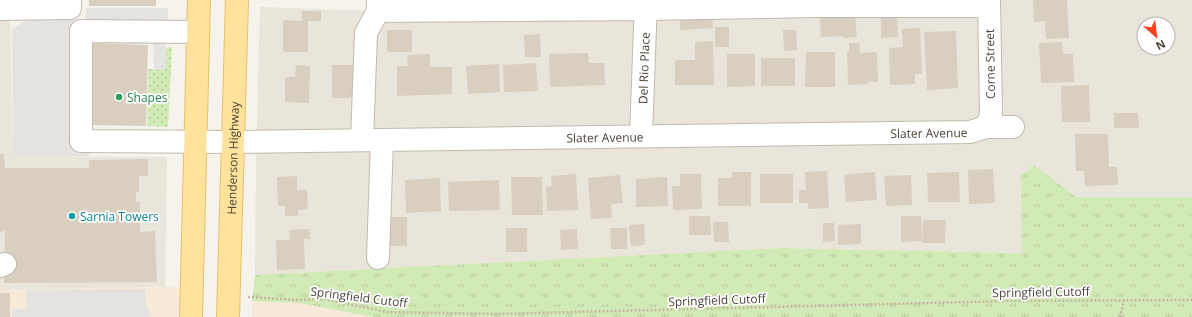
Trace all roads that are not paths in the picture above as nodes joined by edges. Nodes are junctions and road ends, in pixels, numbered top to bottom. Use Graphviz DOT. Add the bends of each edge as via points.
graph roads {
  1 [pos="70,0"];
  2 [pos="199,0"];
  3 [pos="237,0"];
  4 [pos="816,3"];
  5 [pos="989,3"];
  6 [pos="498,5"];
  7 [pos="646,5"];
  8 [pos="378,6"];
  9 [pos="0,9"];
  10 [pos="198,32"];
  11 [pos="986,127"];
  12 [pos="1013,127"];
  13 [pos="642,136"];
  14 [pos="372,140"];
  15 [pos="196,142"];
  16 [pos="233,142"];
  17 [pos="378,258"];
  18 [pos="191,317"];
  19 [pos="228,317"];
  1 -- 9 [label="street" via="70,8"];
  2 -- 10 [label="main road"];
  3 -- 16 [label="main road, Henderson Highway"];
  4 -- 5 [label="street"];
  4 -- 7 [label="street"];
  5 -- 11 [label="street, Corne Street" via="990,116"];
  6 -- 7 [label="street"];
  6 -- 8 [label="street"];
  7 -- 13 [label="street, Del Rio Place"];
  8 -- 14 [label="street" via="366,33"];
  10 -- 15 [label="main road"];
  10 -- 15 [label="street, Slater Avenue" via="81,32 81,140"];
  11 -- 12 [label="street, Slater Avenue"];
  11 -- 13 [label="street, Slater Avenue" via="970,132"];
  13 -- 14 [label="street, Slater Avenue"];
  14 -- 16 [label="street, Slater Avenue"];
  14 -- 17 [label="street"];
  15 -- 16 [label="street, Slater Avenue"];
  15 -- 18 [label="main road"];
  16 -- 19 [label="main road, Henderson Highway"];
}
